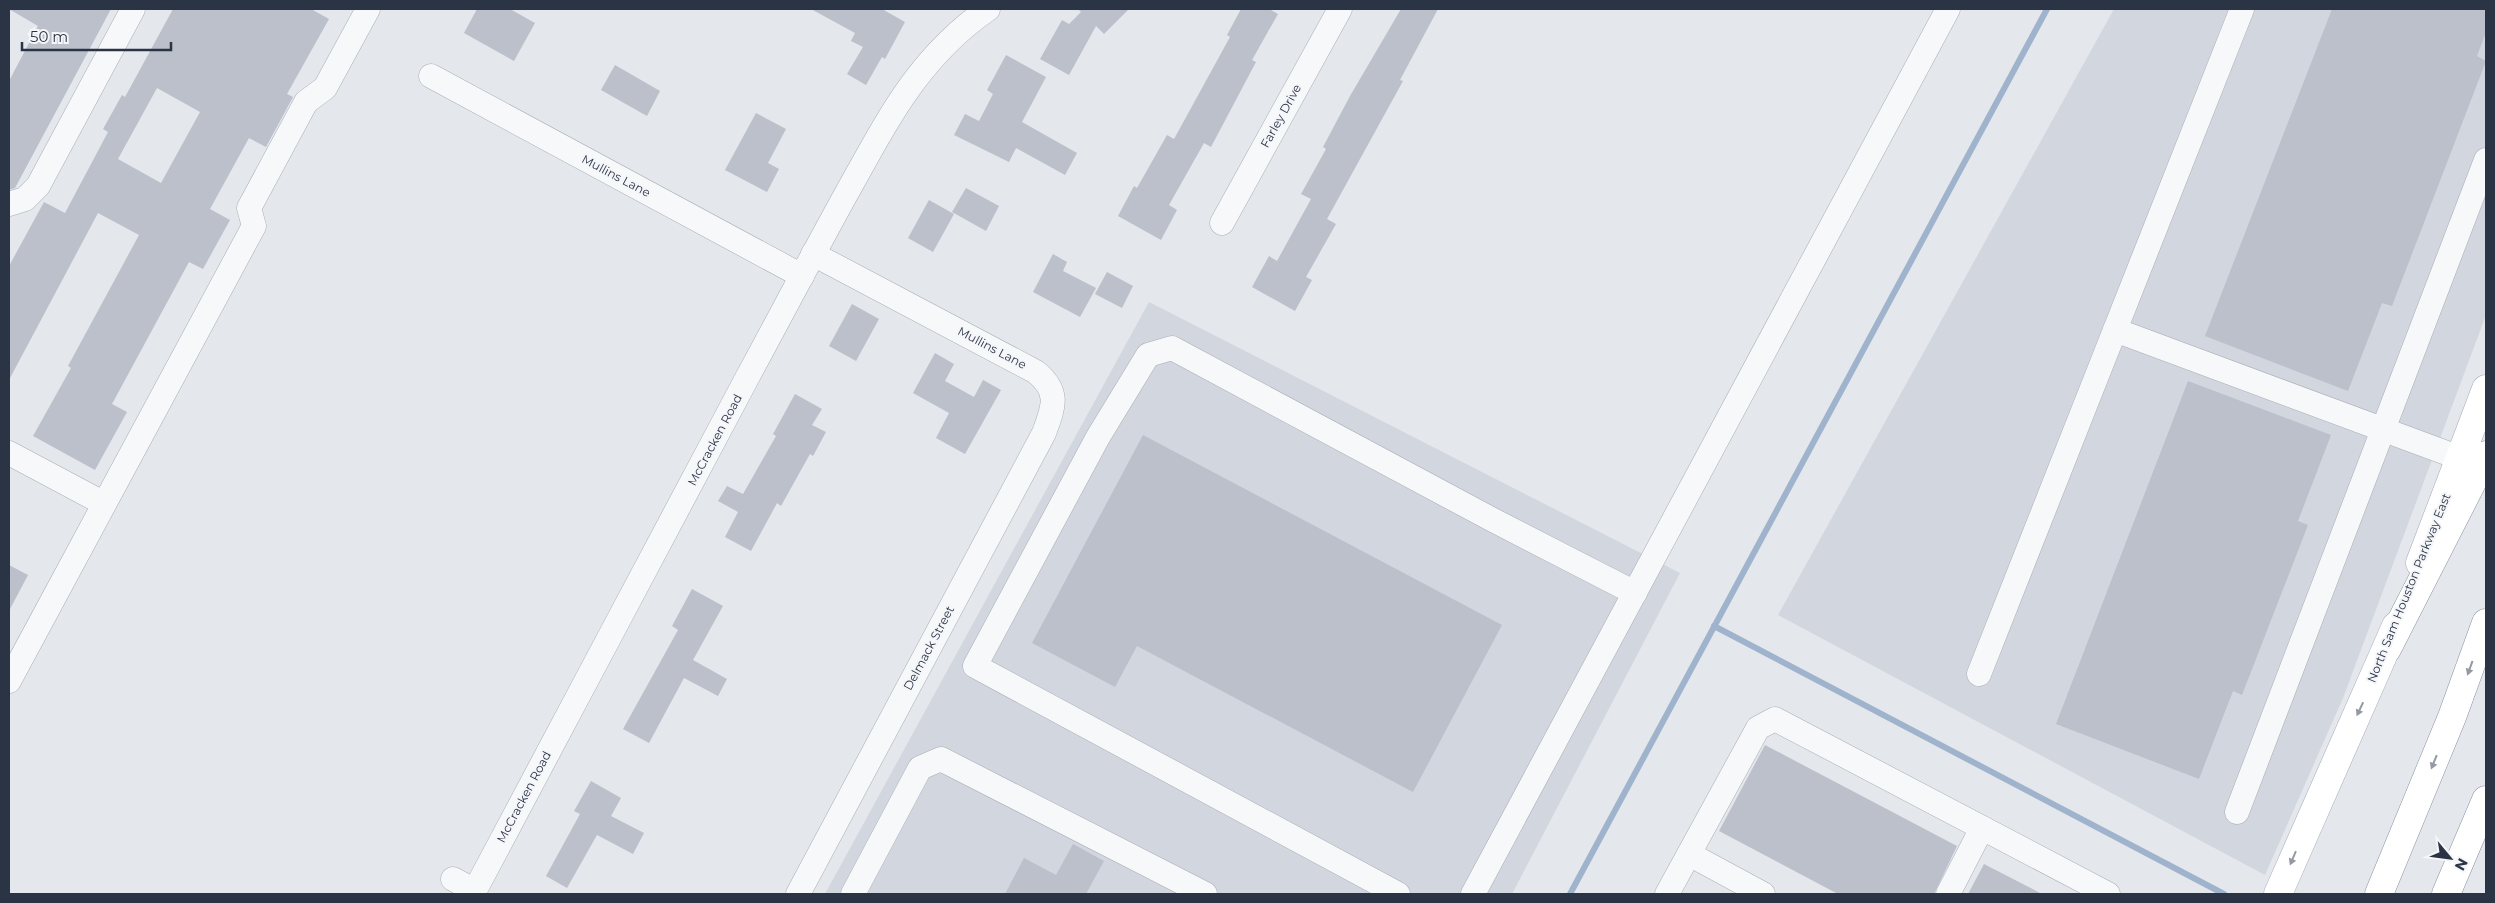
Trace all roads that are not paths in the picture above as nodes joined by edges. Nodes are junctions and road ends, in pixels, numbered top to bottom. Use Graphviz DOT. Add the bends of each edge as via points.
graph roads {
  1 [pos="133,9"];
  2 [pos="368,9"];
  3 [pos="988,9"];
  4 [pos="1340,9"];
  5 [pos="1948,9"];
  6 [pos="2242,9"];
  7 [pos="959,16"];
  8 [pos="431,76"];
  9 [pos="2486,160"];
  10 [pos="9,204"];
  11 [pos="1222,223"];
  12 [pos="813,254"];
  13 [pos="802,276"];
  14 [pos="2115,330"];
  15 [pos="2486,389"];
  16 [pos="1053,398"];
  17 [pos="2384,430"];
  18 [pos="9,453"];
  19 [pos="2486,454"];
  20 [pos="2460,458"];
  21 [pos="104,503"];
  22 [pos="1635,593"];
  23 [pos="2486,623"];
  24 [pos="2387,649"];
  25 [pos="1979,674"];
  26 [pos="9,681"];
  27 [pos="2486,800"];
  28 [pos="2237,812"];
  29 [pos="1982,828"];
  30 [pos="1689,854"];
  31 [pos="453,879"];
  32 [pos="474,892"];
  33 [pos="798,894"];
  34 [pos="853,894"];
  35 [pos="1205,894"];
  36 [pos="1398,894"];
  37 [pos="1473,894"];
  38 [pos="1667,894"];
  39 [pos="1763,894"];
  40 [pos="1948,894"];
  41 [pos="2108,894"];
  42 [pos="2278,894"];
  43 [pos="2379,894"];
  44 [pos="2446,894"];
  1 -- 10 [label="street" via="38,186 25,199"];
  2 -- 21 [label="street" via="325,88 306,102 249,208 254,226"];
  3 -- 7 [label="street, McCracken Road"];
  4 -- 11 [label="street, Farley Drive"];
  5 -- 22 [label="street"];
  6 -- 14 [label="street"];
  7 -- 12 [label="street, McCracken Road" via="933,58 904,92"];
  8 -- 13 [label="street, Mullins Lane"];
  9 -- 17 [label="street"];
  12 -- 13 [label="street, McCracken Road"];
  12 -- 16 [label="street, Mullins Lane" via="1036,372 1048,382"];
  13 -- 32 [label="street, McCracken Road" via="580,675"];
  14 -- 17 [label="street"];
  14 -- 25 [label="street"];
  15 -- 20 [label="main road, North Sam Houston Parkway East"];
  16 -- 33 [label="street, Delmack Street" via="1044,433"];
  17 -- 20 [label="street"];
  17 -- 28 [label="street"];
  18 -- 21 [label="street"];
  19 -- 24 [label="main road"];
  20 -- 24 [label="main road, North Sam Houston Parkway East"];
  21 -- 26 [label="street"];
  22 -- 36 [label="street" via="1172,348 1148,355 1098,437 975,666"];
  22 -- 37 [label="street"];
  23 -- 43 [label="main road, one-way"];
  24 -- 42 [label="main road, North Sam Houston Parkway East, one-way"];
  27 -- 44 [label="main road"];
  29 -- 30 [label="street" via="1775,719 1758,728"];
  29 -- 40 [label="street"];
  29 -- 41 [label="street"];
  30 -- 38 [label="street"];
  30 -- 39 [label="street"];
  31 -- 32 [label="street"];
  34 -- 35 [label="street" via="920,768 941,759"];
}
